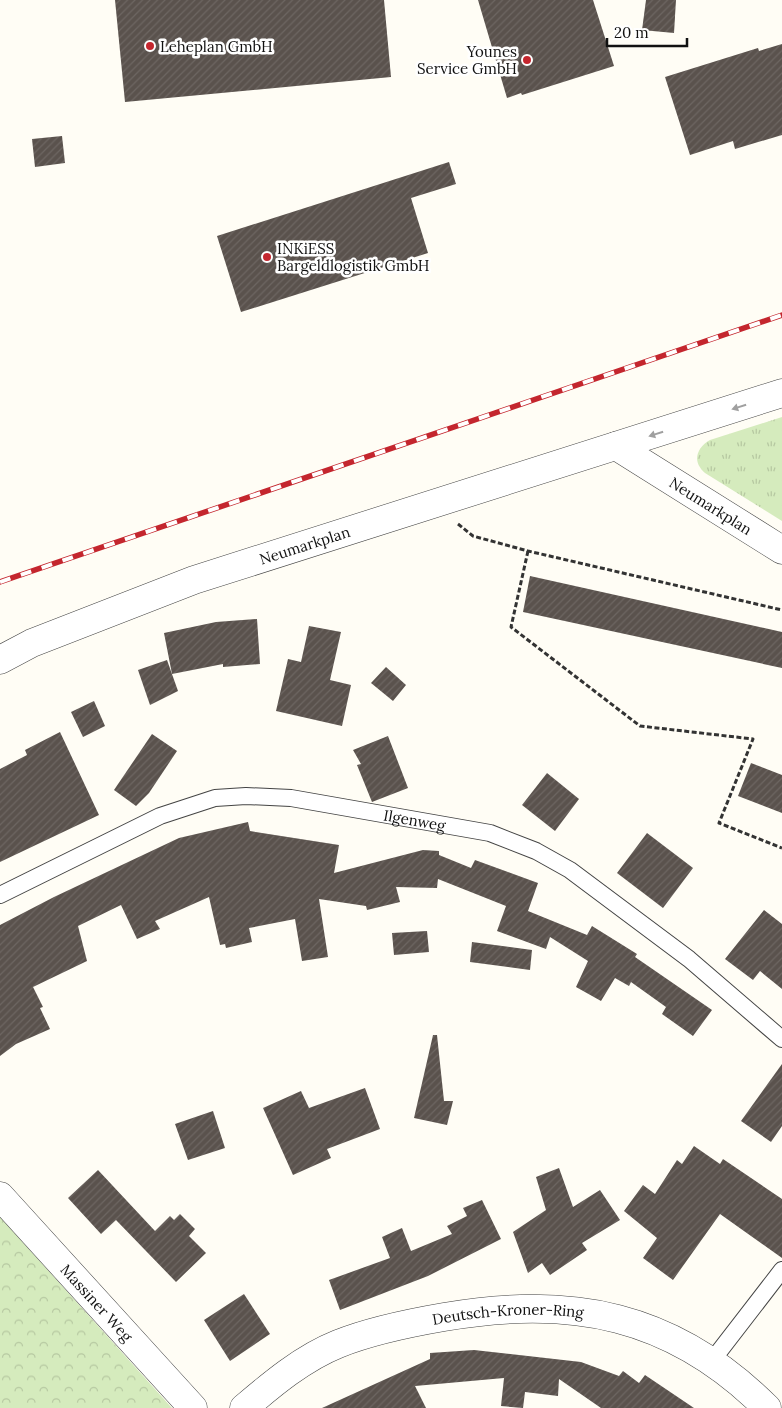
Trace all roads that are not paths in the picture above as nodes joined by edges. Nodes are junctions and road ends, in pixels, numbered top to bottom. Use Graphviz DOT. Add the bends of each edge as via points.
graph roads {
  1 [pos="782,393"];
  2 [pos="616,446"];
  3 [pos="782,550"];
  4 [pos="0,660"];
  5 [pos="0,894"];
  6 [pos="782,1039"];
  7 [pos="0,1196"];
  8 [pos="782,1270"];
  9 [pos="711,1362"];
  10 [pos="193,1408"];
  11 [pos="244,1408"];
  12 [pos="767,1408"];
  1 -- 2 [label="street, Neumarkplan, one-way"];
  2 -- 3 [label="street, Neumarkplan"];
  2 -- 4 [label="street, Neumarkplan" via="194,580 32,643"];
  5 -- 6 [label="lane, Ilgenweg" via="160,816 215,798 292,798 490,833 536,851 570,870 689,959"];
  7 -- 10 [label="street, Massiner Weg"];
  8 -- 9 [label="lane"];
  9 -- 11 [label="street, Deutsch-Kroner-Ring" via="670,1337 610,1317 556,1308 502,1309 427,1320 338,1344 301,1364"];
  9 -- 12 [label="street, Deutsch-Kroner-Ring"];
}
